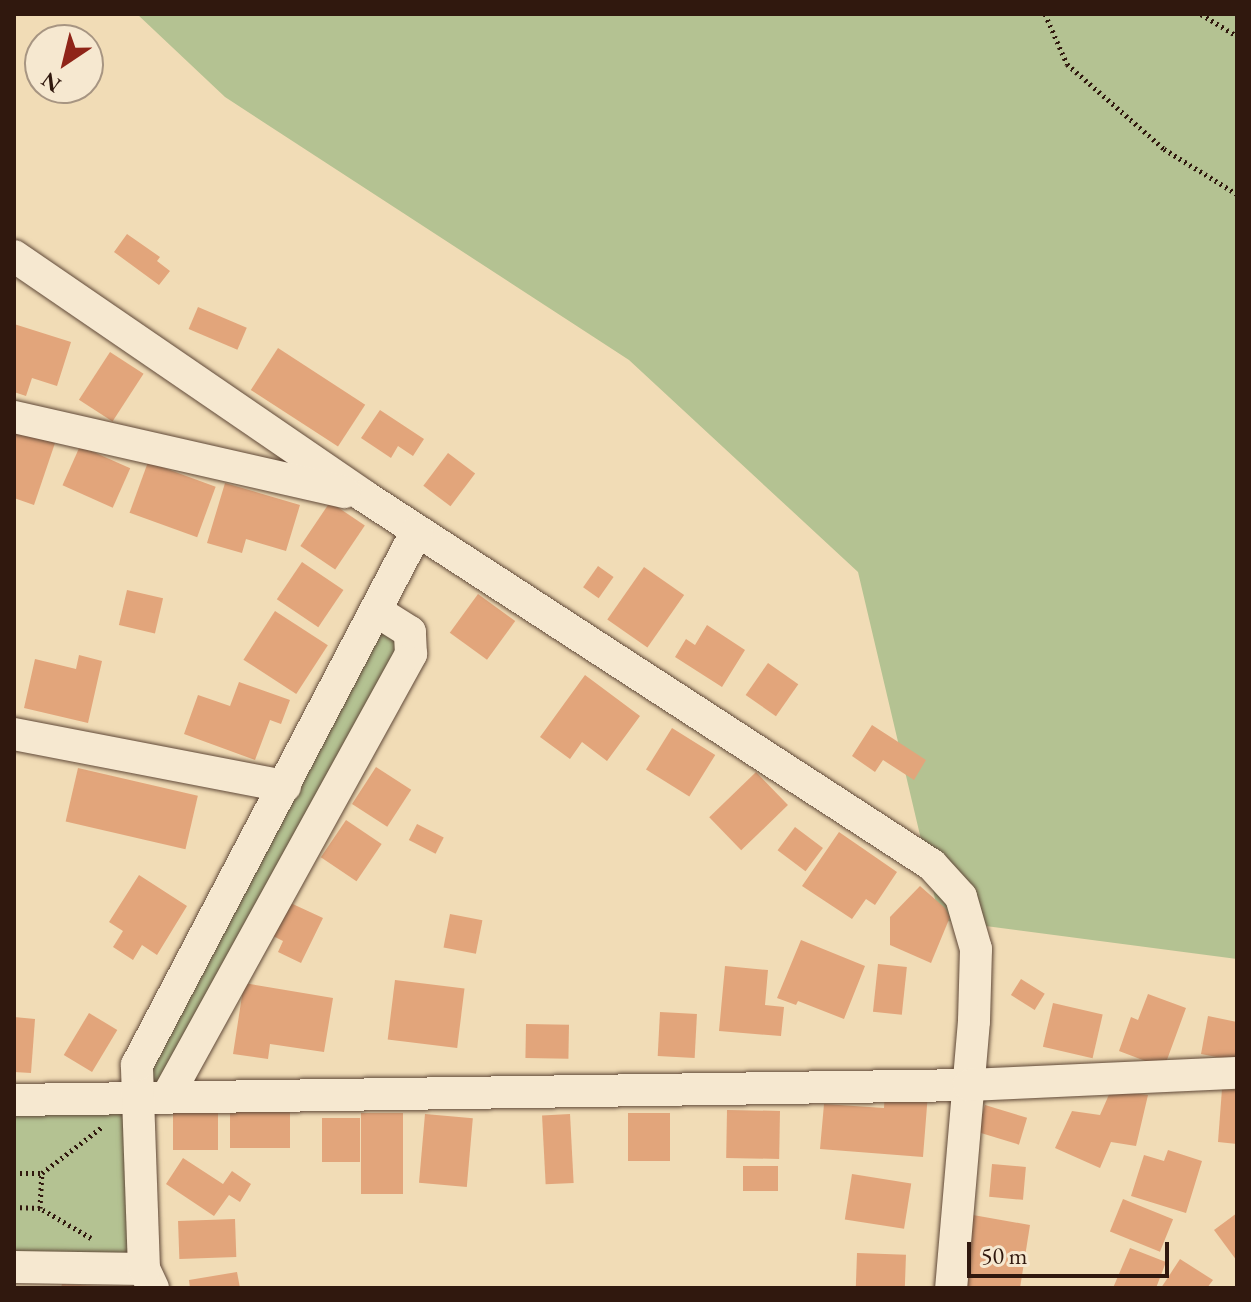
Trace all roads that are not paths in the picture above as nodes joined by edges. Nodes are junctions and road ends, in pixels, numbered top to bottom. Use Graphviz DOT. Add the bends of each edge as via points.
graph roads {
  1 [pos="14,256"];
  2 [pos="14,417"];
  3 [pos="364,496"];
  4 [pos="417,531"];
  5 [pos="376,611"];
  6 [pos="14,734"];
  7 [pos="285,786"];
  8 [pos="1237,1073"];
  9 [pos="969,1085"];
  10 [pos="154,1098"];
  11 [pos="14,1100"];
  12 [pos="14,1267"];
  13 [pos="148,1278"];
  14 [pos="951,1288"];
  1 -- 3 [label="street"];
  2 -- 3 [label="street"];
  3 -- 4 [label="street"];
  4 -- 5 [label="street"];
  4 -- 9 [label="street" via="932,865 961,897 976,949"];
  5 -- 7 [label="street"];
  5 -- 10 [label="street" via="410,632 411,654"];
  6 -- 7 [label="street"];
  7 -- 10 [label="street" via="137,1065"];
  8 -- 9 [label="street"];
  9 -- 10 [label="street"];
  9 -- 14 [label="street"];
  10 -- 11 [label="street"];
  10 -- 13 [label="street"];
  12 -- 13 [label="street"];
}
